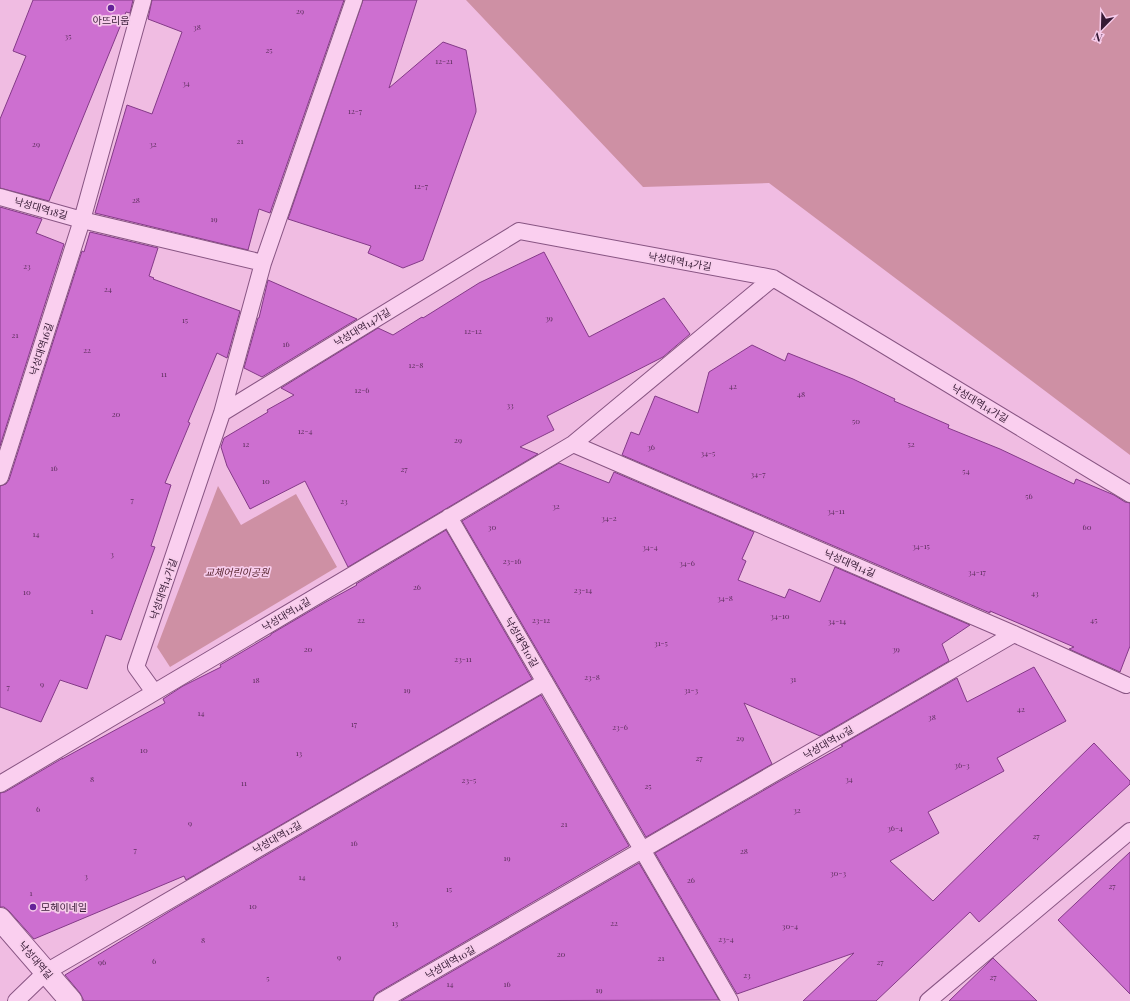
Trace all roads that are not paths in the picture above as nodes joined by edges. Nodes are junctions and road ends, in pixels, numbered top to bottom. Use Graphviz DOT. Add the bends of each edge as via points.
graph roads {
  1 [pos="143,0"];
  2 [pos="354,0"];
  3 [pos="0,197"];
  4 [pos="82,220"];
  5 [pos="263,263"];
  6 [pos="773,278"];
  7 [pos="222,412"];
  8 [pos="573,444"];
  9 [pos="0,477"];
  10 [pos="1130,494"];
  11 [pos="449,517"];
  12 [pos="1014,634"];
  13 [pos="545,682"];
  14 [pos="1126,685"];
  15 [pos="154,692"];
  16 [pos="0,784"];
  17 [pos="1130,830"];
  18 [pos="642,850"];
  19 [pos="0,919"];
  20 [pos="46,972"];
  21 [pos="16,1001"];
  22 [pos="71,1001"];
  23 [pos="382,1001"];
  24 [pos="730,1001"];
  25 [pos="928,1001"];
  1 -- 4 [label="lane, 낙성대역16길"];
  2 -- 5 [label="lane, 낙성대역14가길"];
  3 -- 4 [label="lane, 낙성대역18길"];
  4 -- 5 [label="lane"];
  4 -- 9 [label="lane, 낙성대역16길"];
  5 -- 7 [label="lane, 낙성대역14가길"];
  6 -- 7 [label="lane, 낙성대역14가길" via="519,231"];
  6 -- 8 [label="lane, 낙성대역14길"];
  6 -- 10 [label="lane, 낙성대역14가길"];
  7 -- 15 [label="lane, 낙성대역14가길" via="136,668"];
  8 -- 11 [label="lane, 낙성대역14길"];
  8 -- 12 [label="lane, 낙성대역14길"];
  11 -- 13 [label="lane, 낙성대역10길"];
  11 -- 15 [label="lane, 낙성대역14길"];
  12 -- 14 [label="lane, 낙성대역14길"];
  12 -- 18 [label="lane, 낙성대역10길"];
  13 -- 18 [label="lane, 낙성대역10길"];
  13 -- 20 [label="lane, 낙성대역12길"];
  15 -- 16 [label="lane, 낙성대역14길"];
  17 -- 25 [label="lane"];
  18 -- 23 [label="lane, 낙성대역10길"];
  18 -- 24 [label="lane, 낙성대역10길"];
  19 -- 20 [label="street, 낙성대역길"];
  20 -- 21 [label="lane, 낙성대역12길"];
  20 -- 22 [label="street, 낙성대역길"];
}
